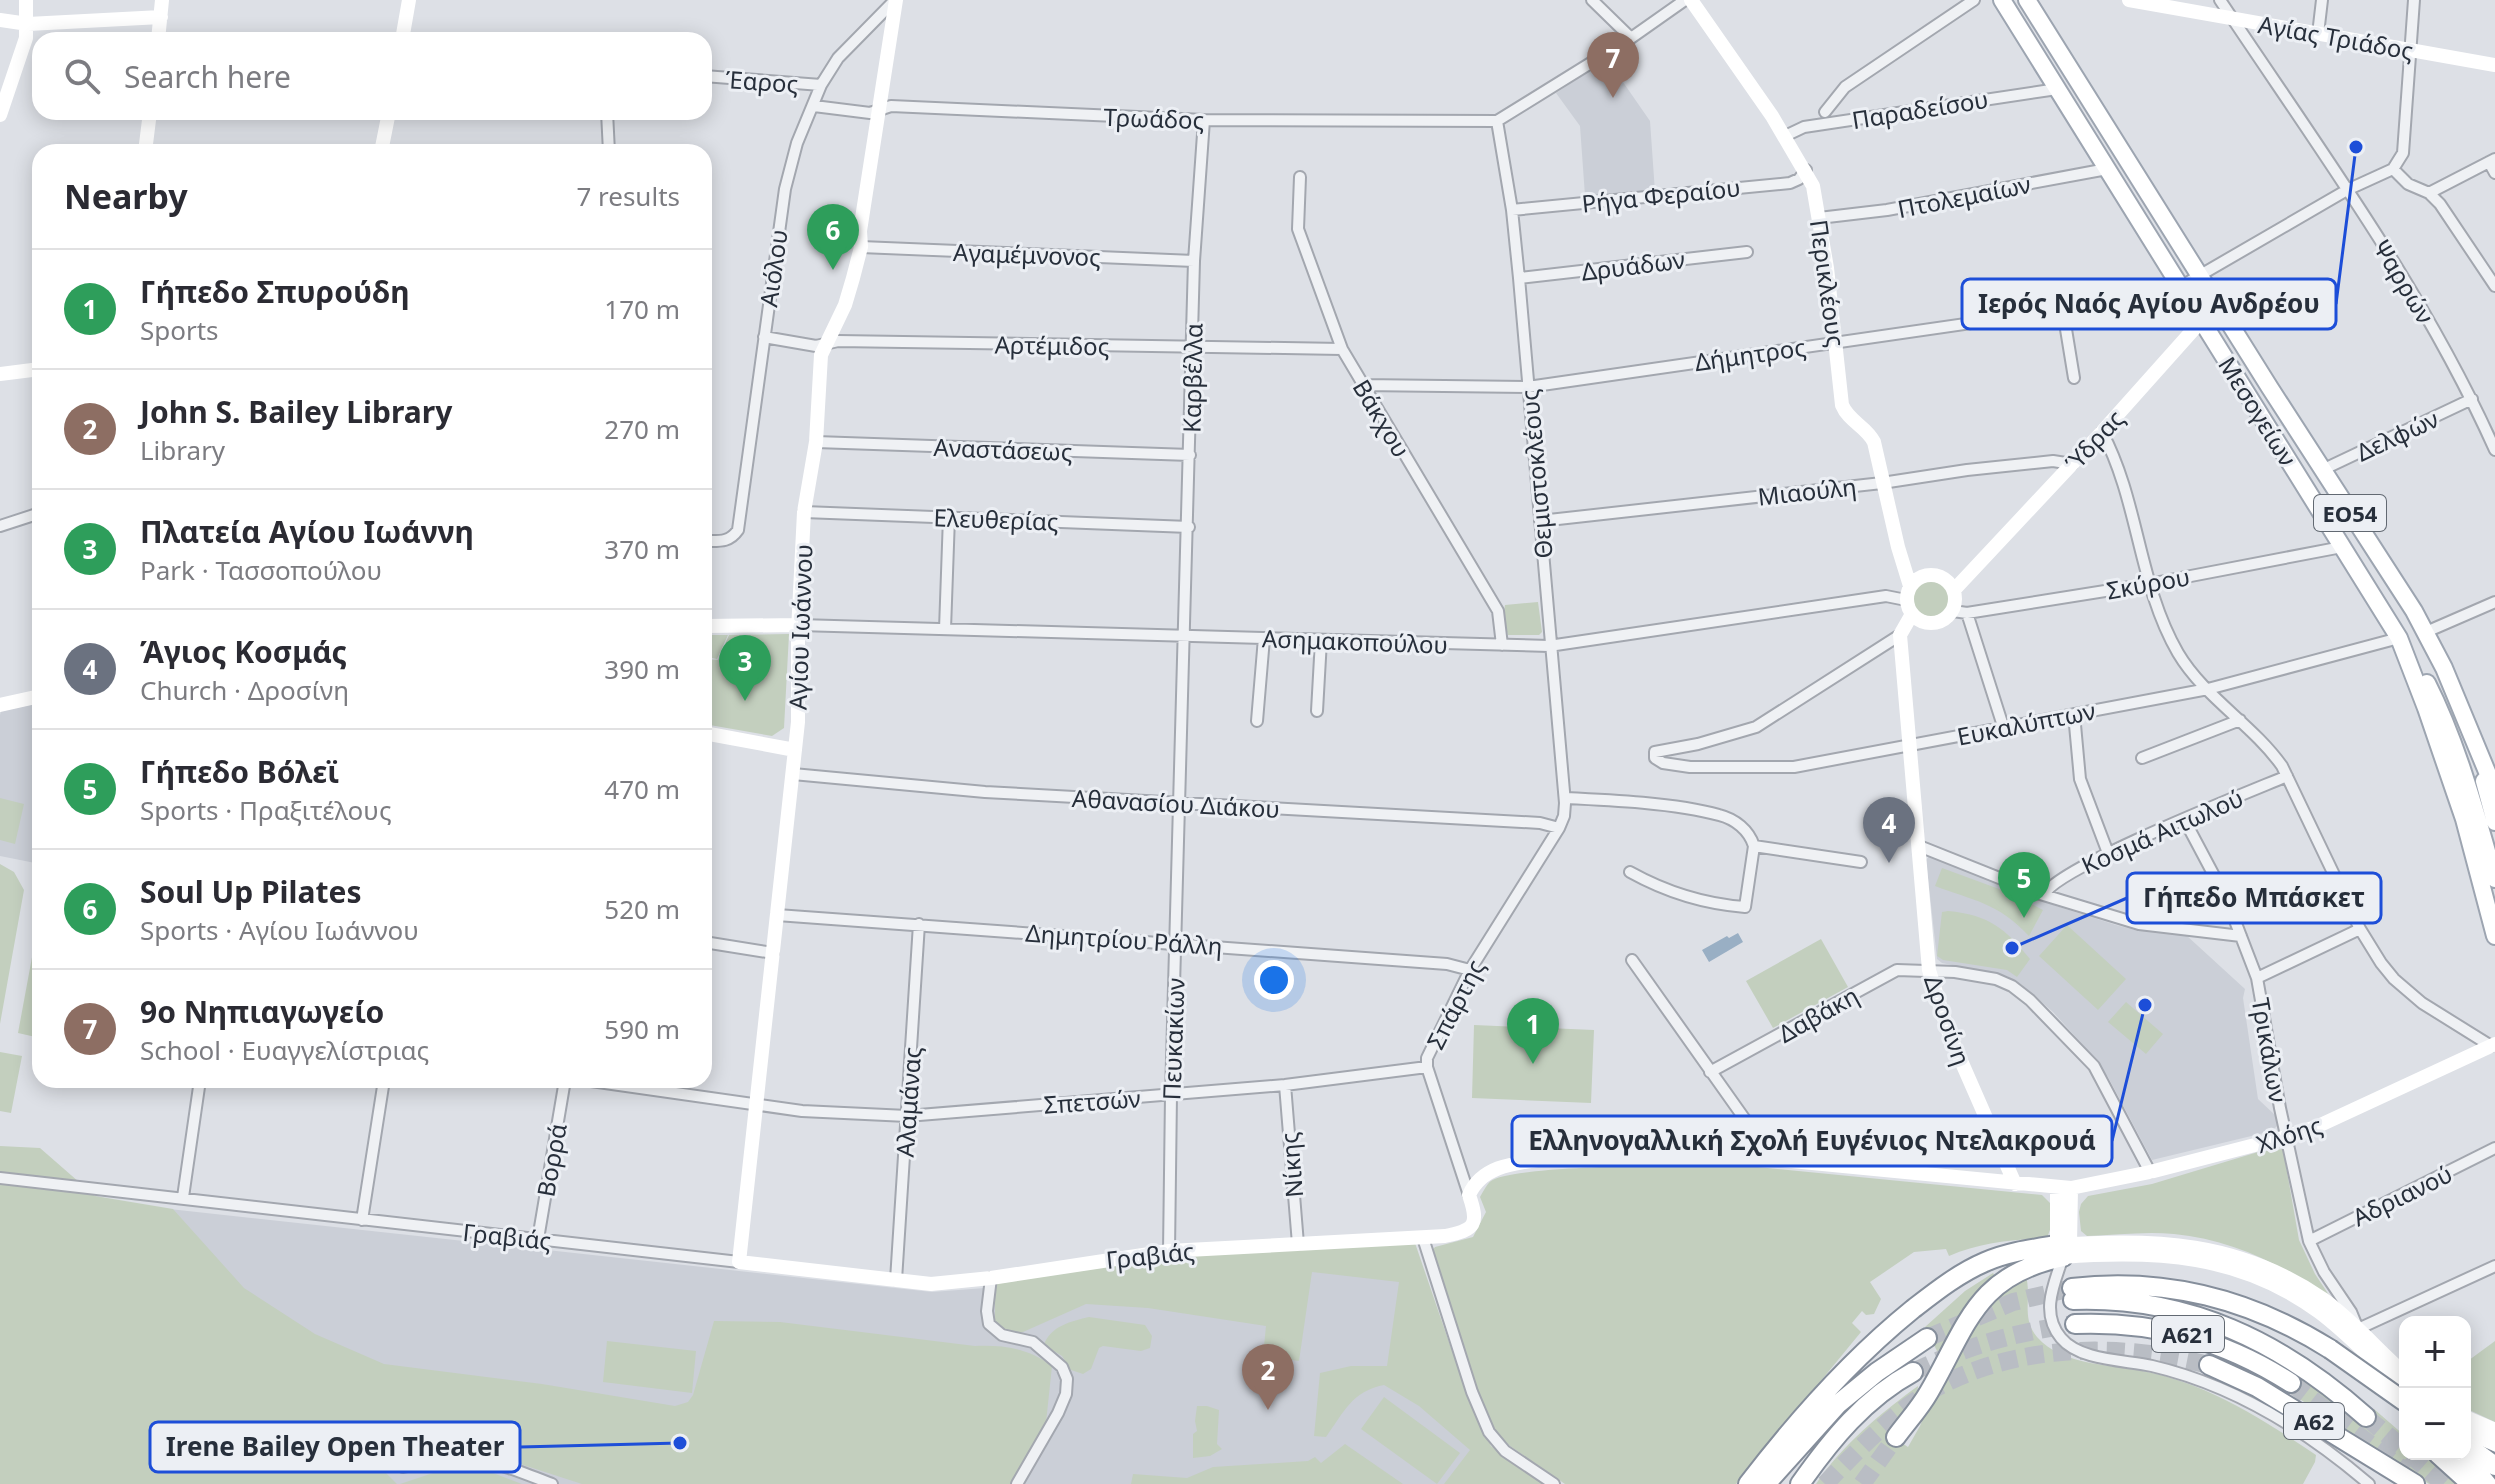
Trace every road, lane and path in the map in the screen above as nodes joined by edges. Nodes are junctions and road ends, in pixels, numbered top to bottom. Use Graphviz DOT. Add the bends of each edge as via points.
graph roads {
  1 [pos="26,0"];
  2 [pos="162,0"];
  3 [pos="409,0"];
  4 [pos="896,0"];
  5 [pos="1592,0"];
  6 [pos="1688,0"];
  7 [pos="1974,0"];
  8 [pos="2002,0"];
  9 [pos="2027,0"];
  10 [pos="2132,0"];
  11 [pos="2220,0"];
  12 [pos="2322,0"];
  13 [pos="2414,0"];
  14 [pos="161,17"];
  15 [pos="2233,18"];
  16 [pos="0,20"];
  17 [pos="28,24"];
  18 [pos="159,32"];
  19 [pos="403,32"];
  20 [pos="2318,34"];
  21 [pos="1631,38"];
  22 [pos="2409,50"];
  23 [pos="2495,65"];
  24 [pos="712,77"];
  25 [pos="821,85"];
  26 [pos="2057,89"];
  27 [pos="814,106"];
  28 [pos="880,110"];
  29 [pos="1825,112"];
  30 [pos="0,115"];
  31 [pos="149,120"];
  32 [pos="387,120"];
  33 [pos="607,120"];
  34 [pos="1204,120"];
  35 [pos="1497,121"];
  36 [pos="1785,136"];
  37 [pos="146,144"];
  38 [pos="383,144"];
  39 [pos="609,144"];
  40 [pos="2492,161"];
  41 [pos="2107,169"];
  42 [pos="2393,169"];
  43 [pos="1806,170"];
  44 [pos="2495,173"];
  45 [pos="1300,177"];
  46 [pos="2347,190"];
  47 [pos="2429,193"];
  48 [pos="1512,210"];
  49 [pos="1819,218"];
  50 [pos="861,247"];
  51 [pos="1747,252"];
  52 [pos="1194,261"];
  53 [pos="2200,276"];
  54 [pos="1519,278"];
  55 [pos="2495,286"];
  56 [pos="2181,287"];
  57 [pos="2063,311"];
  58 [pos="2201,319"];
  59 [pos="764,337"];
  60 [pos="1835,341"];
  61 [pos="827,344"];
  62 [pos="1193,348"];
  63 [pos="1342,349"];
  64 [pos="32,370"];
  65 [pos="0,374"];
  66 [pos="2074,378"];
  67 [pos="1362,385"];
  68 [pos="1528,387"];
  69 [pos="2472,399"];
  70 [pos="2102,432"];
  71 [pos="816,442"];
  72 [pos="2495,450"];
  73 [pos="1190,455"];
  74 [pos="2072,464"];
  75 [pos="2322,470"];
  76 [pos="1882,483"];
  77 [pos="804,512"];
  78 [pos="32,516"];
  79 [pos="949,517"];
  80 [pos="1540,521"];
  81 [pos="0,526"];
  82 [pos="1189,527"];
  83 [pos="712,541"];
  84 [pos="2342,547"];
  85 [pos="2149,584"];
  86 [pos="1954,590"];
  87 [pos="1909,600"];
  88 [pos="2495,602"];
  89 [pos="1960,612"];
  90 [pos="799,625"];
  91 [pos="712,626"];
  92 [pos="945,629"];
  93 [pos="2426,632"];
  94 [pos="1900,635"];
  95 [pos="1185,636"];
  96 [pos="1264,638"];
  97 [pos="2399,638"];
  98 [pos="1321,640"];
  99 [pos="1502,645"];
  100 [pos="1549,646"];
  101 [pos="2208,689"];
  102 [pos="32,698"];
  103 [pos="0,705"];
  104 [pos="1317,711"];
  105 [pos="2074,714"];
  106 [pos="2240,720"];
  107 [pos="1257,721"];
  108 [pos="2003,726"];
  109 [pos="2470,728"];
  110 [pos="712,734"];
  111 [pos="1911,746"];
  112 [pos="795,750"];
  113 [pos="2142,758"];
  114 [pos="793,774"];
  115 [pos="2287,776"];
  116 [pos="2495,791"];
  117 [pos="1565,798"];
  118 [pos="1180,803"];
  119 [pos="2184,819"];
  120 [pos="2495,822"];
  121 [pos="1559,828"];
  122 [pos="1754,846"];
  123 [pos="1919,846"];
  124 [pos="2108,853"];
  125 [pos="1861,862"];
  126 [pos="1630,872"];
  127 [pos="2495,879"];
  128 [pos="2044,895"];
  129 [pos="777,915"];
  130 [pos="919,924"];
  131 [pos="2360,929"];
  132 [pos="2241,936"];
  133 [pos="2495,936"];
  134 [pos="712,943"];
  135 [pos="1176,943"];
  136 [pos="773,953"];
  137 [pos="1632,960"];
  138 [pos="1470,970"];
  139 [pos="1929,970"];
  140 [pos="2257,978"];
  141 [pos="2493,1045"];
  142 [pos="1427,1067"];
  143 [pos="1710,1072"];
  144 [pos="1285,1085"];
  145 [pos="199,1088"];
  146 [pos="383,1088"];
  147 [pos="564,1088"];
  148 [pos="637,1088"];
  149 [pos="1171,1095"];
  150 [pos="756,1106"];
  151 [pos="907,1116"];
  152 [pos="2286,1137"];
  153 [pos="2495,1148"];
  154 [pos="1773,1159"];
  155 [pos="2150,1172"];
  156 [pos="0,1178"];
  157 [pos="2015,1184"];
  158 [pos="2064,1188"];
  159 [pos="1469,1195"];
  160 [pos="183,1197"];
  161 [pos="362,1220"];
  162 [pos="1423,1238"];
  163 [pos="538,1239"];
  164 [pos="2309,1241"];
  165 [pos="1298,1244"];
  166 [pos="2063,1249"];
  167 [pos="1169,1251"];
  168 [pos="739,1262"];
  169 [pos="2495,1266"];
  170 [pos="991,1278"];
  171 [pos="896,1280"];
  172 [pos="2075,1324"];
  173 [pos="2358,1329"];
  174 [pos="1927,1338"];
  175 [pos="2209,1365"];
  176 [pos="1913,1372"];
  177 [pos="2399,1379"];
  178 [pos="2399,1379"];
  179 [pos="2291,1383"];
  180 [pos="2399,1401"];
  181 [pos="2366,1417"];
  182 [pos="2471,1420"];
  183 [pos="2495,1430"];
  184 [pos="1896,1437"];
  185 [pos="2471,1447"];
  186 [pos="2471,1449"];
  187 [pos="2445,1460"];
  188 [pos="2495,1466"];
  189 [pos="403,1467"];
  190 [pos="552,1484"];
  191 [pos="1017,1484"];
  192 [pos="1554,1484"];
  193 [pos="1748,1484"];
  194 [pos="1766,1484"];
  195 [pos="1800,1484"];
  196 [pos="2369,1484"];
  197 [pos="2415,1484"];
  198 [pos="2471,1484"];
  199 [pos="2487,1484"];
  1 -- 17 [label="street"];
  2 -- 14 [label="street"];
  3 -- 19 [label="street"];
  4 -- 25 [label="street, Αιόλου" via="838,58"];
  4 -- 28 [label="street, Αγίου Ιωάννου"];
  5 -- 21 [label="street"];
  6 -- 21 [label="street"];
  6 -- 36 [label="street, Περικλέους"];
  7 -- 29 [label="street" via="1845,87"];
  8 -- 26 [label="main road, Μεσογείων / ΕΟ54"];
  9 -- 53 [label="main road, Μεσογείων / ΕΟ54"];
  10 -- 15 [label="street, Αγίας Τριάδος"];
  11 -- 15 [label="street, Ψαρρών"];
  12 -- 20 [label="street"];
  13 -- 22 [label="street"];
  14 -- 17 [label="street"];
  14 -- 18 [label="street"];
  15 -- 20 [label="street, Αγίας Τριάδος"];
  15 -- 46 [label="street, Ψαρρών"];
  16 -- 17 [label="street"];
  17 -- 30 [label="street"];
  20 -- 22 [label="street, Αγίας Τριάδος"];
  21 -- 35 [label="street"];
  22 -- 23 [label="street, Αγίας Τριάδος"];
  22 -- 42 [label="street" via="2403,153"];
  24 -- 25 [label="street, Έαρος"];
  25 -- 27 [label="street, Αιόλου"];
  26 -- 36 [label="street, Παραδείσου" via="1804,127"];
  26 -- 41 [label="main road, Μεσογείων / ΕΟ54"];
  27 -- 28 [label="street, Τρωάδος"];
  27 -- 59 [label="street, Αιόλου" via="789,169"];
  28 -- 34 [label="street, Τρωάδος" via="891,106"];
  28 -- 50 [label="street, Αγίου Ιωάννου"];
  31 -- 37 [label="street"];
  32 -- 38 [label="street"];
  33 -- 39 [label="street"];
  34 -- 35 [label="street, Τρωάδος"];
  34 -- 52 [label="street, Καρβέλλα"];
  35 -- 48 [label="street, Θεμιστοκλέους"];
  36 -- 43 [label="street, Περικλέους"];
  40 -- 44 [label="street"];
  40 -- 47 [label="street"];
  41 -- 49 [label="street, Πτολεμαίων"];
  41 -- 56 [label="main road, Μεσογείων / ΕΟ54"];
  42 -- 46 [label="street, Δήμητρος"];
  42 -- 47 [label="street" via="2408,184"];
  43 -- 48 [label="street, Ρήγα Φεραίου" via="1790,183"];
  43 -- 49 [label="street, Περικλέους"];
  45 -- 63 [label="street, Βάκχου" via="1298,229"];
  46 -- 53 [label="street, Δήμητρος"];
  46 -- 69 [label="street, Ψαρρών"];
  47 -- 55 [label="street"];
  48 -- 54 [label="street, Θεμιστοκλέους"];
  49 -- 60 [label="street, Περικλέους"];
  50 -- 52 [label="street, Αγαμέμνονος"];
  50 -- 61 [label="street, Αγίου Ιωάννου" via="845,305"];
  51 -- 54 [label="street, Δρυάδων"];
  52 -- 62 [label="street, Καρβέλλα"];
  53 -- 56 [label="street, Δήμητρος"];
  53 -- 58 [label="street"];
  53 -- 75 [label="main road, Μεσογείων / ΕΟ54"];
  54 -- 68 [label="street, Θεμιστοκλέους"];
  56 -- 57 [label="street, Δήμητρος" via="2150,299"];
  56 -- 58 [label="main road, Μεσογείων / ΕΟ54"];
  57 -- 60 [label="street, Δήμητρος"];
  57 -- 66 [label="street"];
  58 -- 70 [label="street, Ύδρας"];
  58 -- 84 [label="main road, Μεσογείων / ΕΟ54"];
  59 -- 61 [label="street, Αρτέμιδος"];
  59 -- 83 [label="street, Αιόλου" via="738,530 725,541"];
  60 -- 68 [label="street, Δήμητρος"];
  60 -- 76 [label="street, Περικλέους" via="1842,405 1874,442"];
  61 -- 62 [label="street, Αρτέμιδος"];
  61 -- 71 [label="street, Αγίου Ιωάννου" via="821,355"];
  62 -- 63 [label="street, Αρτέμιδος"];
  62 -- 73 [label="street, Καρβέλλα"];
  63 -- 67 [label="street, Βάκχου"];
  64 -- 65 [label="street"];
  67 -- 68 [label="street, Δήμητρος"];
  67 -- 99 [label="street, Βάκχου" via="1498,611"];
  68 -- 80 [label="street, Θεμιστοκλέους"];
  69 -- 72 [label="street, Ψαρρών"];
  69 -- 75 [label="street, Δελφών"];
  70 -- 74 [label="street, Ύδρας"];
  70 -- 85 [label="street" via="2118,463"];
  71 -- 73 [label="street, Αναστάσεως"];
  71 -- 77 [label="street, Αγίου Ιωάννου"];
  73 -- 82 [label="street, Καρβέλλα"];
  74 -- 76 [label="street, Μιαούλη" via="2038,463"];
  74 -- 86 [label="street, Ύδρας"];
  75 -- 93 [label="main road, Μεσογείων / ΕΟ54"];
  76 -- 80 [label="street, Μιαούλη"];
  76 -- 87 [label="street, Περικλέους"];
  77 -- 79 [label="street, Ελευθερίας"];
  77 -- 90 [label="street, Αγίου Ιωάννου"];
  78 -- 81 [label="street"];
  79 -- 82 [label="street, Ελευθερίας"];
  79 -- 92 [label="street"];
  80 -- 100 [label="street, Θεμιστοκλέους"];
  82 -- 95 [label="street, Καρβέλλα"];
  84 -- 85 [label="street, Σκύρου"];
  84 -- 97 [label="main road, Μεσογείων / ΕΟ54"];
  85 -- 89 [label="street, Σκύρου"];
  85 -- 101 [label="street" via="2178,653"];
  86 -- 87 [label="street" via="1933,574 1916,579"];
  86 -- 89 [label="street"];
  87 -- 89 [label="street" via="1930,623"];
  87 -- 94 [label="street"];
  87 -- 100 [label="street, Ασημακοπούλου" via="1886,596"];
  88 -- 93 [label="street"];
  89 -- 108 [label="street"];
  90 -- 91 [label="street"];
  90 -- 92 [label="street, Ασημακοπούλου"];
  90 -- 112 [label="street, Αγίου Ιωάννου"];
  92 -- 95 [label="street, Ασημακοπούλου"];
  93 -- 109 [label="main road, Μεσογείων / ΕΟ54"];
  94 -- 111 [label="street"];
  94 -- 111 [label="street, Ευκαλύπτων" via="1756,727 1655,752 1655,758 1690,767 1794,767"];
  95 -- 96 [label="street, Ασημακοπούλου"];
  95 -- 118 [label="street, Πευκακίων"];
  96 -- 98 [label="street, Ασημακοπούλου"];
  96 -- 107 [label="street"];
  97 -- 101 [label="street, Ευκαλύπτων"];
  97 -- 127 [label="main road, ΕΟ54" via="2439,708"];
  97 -- 133 [label="main road, Μεσογείων / ΕΟ54" via="2464,819"];
  98 -- 99 [label="street, Ασημακοπούλου"];
  98 -- 104 [label="street"];
  99 -- 100 [label="street, Ασημακοπούλου"];
  100 -- 117 [label="street, Θεμιστοκλέους"];
  101 -- 105 [label="street, Ευκαλύπτων"];
  101 -- 106 [label="street"];
  102 -- 103 [label="street"];
  105 -- 108 [label="street, Ευκαλύπτων"];
  105 -- 124 [label="street" via="2080,779"];
  106 -- 113 [label="street"];
  106 -- 115 [label="street" via="2267,745"];
  108 -- 111 [label="street, Ευκαλύπτων"];
  109 -- 116 [label="main road, Μεσογείων / ΕΟ54"];
  109 -- 120 [label="main road, ΕΟ54"];
  110 -- 112 [label="street"];
  111 -- 123 [label="street"];
  112 -- 114 [label="street, Αγίου Ιωάννου"];
  114 -- 118 [label="street, Αθανασίου Διάκου"];
  114 -- 129 [label="street, Αγίου Ιωάννου"];
  115 -- 119 [label="street, Κοσμά Αιτωλού"];
  115 -- 131 [label="street"];
  117 -- 121 [label="street, Θεμιστοκλέους"];
  117 -- 122 [label="street" via="1720,815 1744,829"];
  118 -- 121 [label="street, Αθανασίου Διάκου"];
  118 -- 135 [label="street, Πευκακίων"];
  119 -- 124 [label="street, Κοσμά Αιτωλού"];
  119 -- 132 [label="street, Τρικάλων"];
  121 -- 138 [label="street, Σπάρτης"];
  122 -- 125 [label="street"];
  122 -- 126 [label="street" via="1745,907 1681,895"];
  123 -- 128 [label="street"];
  123 -- 139 [label="street, Δροσίνη"];
  124 -- 128 [label="street, Κοσμά Αιτωλού" via="2051,884"];
  128 -- 132 [label="street" via="2139,924"];
  129 -- 130 [label="street, Δημητρίου Ράλλη"];
  129 -- 136 [label="street, Αγίου Ιωάννου"];
  130 -- 135 [label="street, Δημητρίου Ράλλη"];
  130 -- 151 [label="street, Αλαμάνας"];
  131 -- 140 [label="street"];
  131 -- 141 [label="street" via="2406,991"];
  132 -- 140 [label="street, Τρικάλων"];
  134 -- 136 [label="street"];
  135 -- 138 [label="street, Δημητρίου Ράλλη"];
  135 -- 149 [label="street, Πευκακίων"];
  136 -- 150 [label="street, Αγίου Ιωάννου"];
  137 -- 143 [label="street"];
  138 -- 142 [label="street, Σπάρτης"];
  139 -- 143 [label="street, Δαβάκη" via="1897,970"];
  139 -- 155 [label="street, Δαβάκη" via="1996,979 2030,1000 2094,1066"];
  139 -- 157 [label="street, Δροσίνη" via="1948,1031"];
  140 -- 152 [label="street, Τρικάλων"];
  141 -- 152 [label="street, Χλόης"];
  142 -- 144 [label="street, Σπετσών"];
  142 -- 159 [label="street, Σπάρτης"];
  143 -- 154 [label="street"];
  144 -- 149 [label="street, Σπετσών"];
  144 -- 165 [label="street, Νίκης"];
  145 -- 160 [label="street"];
  146 -- 161 [label="street"];
  147 -- 163 [label="street, Βορρά"];
  148 -- 150 [label="street, Σπετσών"];
  149 -- 151 [label="street, Σπετσών"];
  149 -- 167 [label="street, Πευκακίων"];
  150 -- 151 [label="street, Σπετσών"];
  150 -- 168 [label="street, Αγίου Ιωάννου"];
  151 -- 171 [label="street, Αλαμάνας"];
  152 -- 155 [label="street, Χλόης"];
  152 -- 164 [label="street, Τρικάλων"];
  153 -- 164 [label="street, Αδριανού"];
  154 -- 157 [label="street"];
  154 -- 159 [label="street" via="1546,1159 1486,1173"];
  155 -- 158 [label="street, Χλόης"];
  156 -- 160 [label="street, Γραβιάς"];
  157 -- 158 [label="street"];
  158 -- 166 [label="street"];
  159 -- 162 [label="street, Γραβιάς" via="1476,1216 1471,1227"];
  160 -- 161 [label="street, Γραβιάς"];
  161 -- 163 [label="street, Γραβιάς"];
  162 -- 165 [label="street, Γραβιάς"];
  162 -- 192 [label="street" via="1489,1432 1505,1451"];
  163 -- 168 [label="street, Γραβιάς"];
  164 -- 173 [label="street, Τρικάλων"];
  165 -- 167 [label="street, Γραβιάς"];
  166 -- 173 [label="street" via="2153,1242 2225,1253 2296,1283"];
  166 -- 177 [label="street" via="2177,1256 2257,1277 2302,1300"];
  166 -- 184 [label="highway" via="2014,1273 1982,1300"];
  166 -- 193 [label="highway" via="2009,1253 1987,1261 1920,1304 1816,1400"];
  166 -- 196 [label="street" via="2049,1310 2066,1344 2226,1390 2290,1424"];
  167 -- 170 [label="street, Γραβιάς"];
  168 -- 171 [label="street, Γραβιάς"];
  169 -- 173 [label="street"];
  170 -- 171 [label="street, Γραβιάς" via="931,1284"];
  170 -- 191 [label="street" via="987,1318 992,1329 1027,1339 1050,1354 1068,1384 1058,1413"];
  172 -- 179 [label="highway, Α621" via="2132,1324 2188,1334 2242,1354"];
  173 -- 178 [label="street"];
  174 -- 194 [label="highway" via="1838,1404"];
  175 -- 197 [label="highway, Α62" via="2257,1387"];
  176 -- 195 [label="highway" via="1857,1413"];
  180 -- 181 [label="highway, Α621, bridge" via="2330,1349 2263,1313 2213,1295 2114,1284 2072,1294 2159,1306 2241,1332 2291,1358"];
  182 -- 183 [label="street"];
  185 -- 188 [label="highway"];
  186 -- 199 [label="highway"];
  187 -- 198 [label="highway"];
  189 -- 190 [label="street" via="477,1458"];
}
